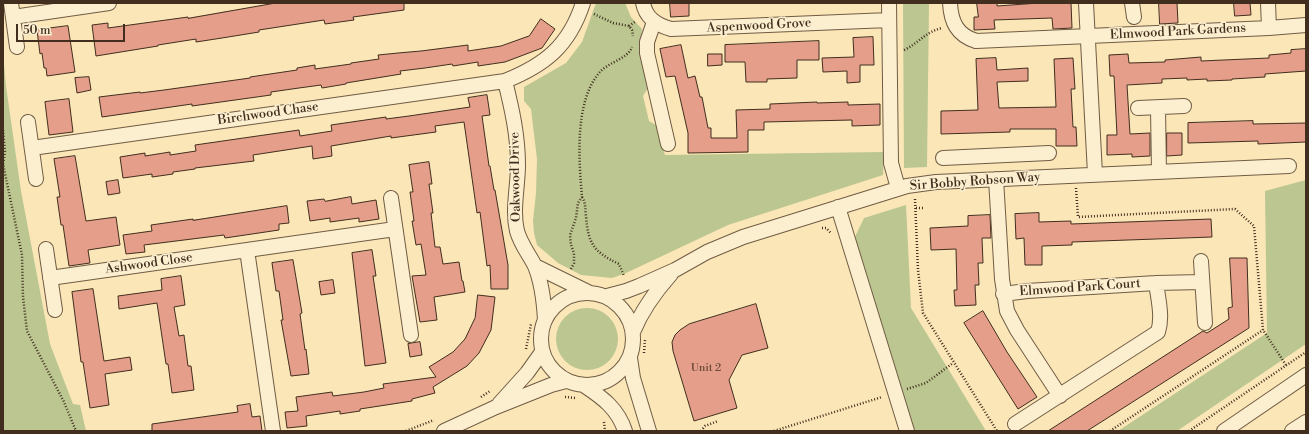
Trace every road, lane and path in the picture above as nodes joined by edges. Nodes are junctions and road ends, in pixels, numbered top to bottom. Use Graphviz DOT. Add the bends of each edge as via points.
graph roads {
  1 [pos="109,3"];
  2 [pos="643,3"];
  3 [pos="889,3"];
  4 [pos="950,3"];
  5 [pos="1086,3"];
  6 [pos="1132,3"];
  7 [pos="1268,3"];
  8 [pos="582,6"];
  9 [pos="12,10"];
  10 [pos="1134,17"];
  11 [pos="889,20"];
  12 [pos="654,22"];
  13 [pos="1306,25"];
  14 [pos="954,26"];
  15 [pos="1269,28"];
  16 [pos="1088,36"];
  17 [pos="633,39"];
  18 [pos="633,44"];
  19 [pos="17,47"];
  20 [pos="890,54"];
  21 [pos="505,81"];
  22 [pos="1184,106"];
  23 [pos="1138,108"];
  24 [pos="1158,108"];
  25 [pos="28,122"];
  26 [pos="3,130"];
  27 [pos="668,144"];
  28 [pos="32,148"];
  29 [pos="1034,154"];
  30 [pos="1050,154"];
  31 [pos="943,158"];
  32 [pos="958,158"];
  33 [pos="1289,166"];
  34 [pos="1159,172"];
  35 [pos="1095,174"];
  36 [pos="1075,175"];
  37 [pos="1035,178"];
  38 [pos="36,179"];
  39 [pos="996,179"];
  40 [pos="958,181"];
  41 [pos="914,185"];
  42 [pos="898,188"];
  43 [pos="391,198"];
  44 [pos="582,198"];
  45 [pos="838,207"];
  46 [pos="916,208"];
  47 [pos="923,208"];
  48 [pos="820,227"];
  49 [pos="396,229"];
  50 [pos="846,230"];
  51 [pos="46,249"];
  52 [pos="248,250"];
  53 [pos="1201,261"];
  54 [pos="535,266"];
  55 [pos="676,270"];
  56 [pos="570,273"];
  57 [pos="624,276"];
  58 [pos="50,278"];
  59 [pos="1202,282"];
  60 [pos="1156,283"];
  61 [pos="590,293"];
  62 [pos="1003,294"];
  63 [pos="607,296"];
  64 [pos="55,310"];
  65 [pos="545,320"];
  66 [pos="1205,323"];
  67 [pos="1263,330"];
  68 [pos="639,333"];
  69 [pos="411,335"];
  70 [pos="542,352"];
  71 [pos="1306,352"];
  72 [pos="637,357"];
  73 [pos="954,363"];
  74 [pos="1286,366"];
  75 [pos="1306,375"];
  76 [pos="566,382"];
  77 [pos="585,386"];
  78 [pos="494,388"];
  79 [pos="895,392"];
  80 [pos="1060,396"];
  81 [pos="476,401"];
  82 [pos="496,407"];
  83 [pos="434,420"];
  84 [pos="718,421"];
  85 [pos="1306,422"];
  86 [pos="1015,424"];
  87 [pos="76,431"];
  88 [pos="273,431"];
  89 [pos="406,431"];
  90 [pos="444,431"];
  91 [pos="625,431"];
  92 [pos="649,431"];
  93 [pos="701,431"];
  94 [pos="774,431"];
  95 [pos="907,431"];
  96 [pos="996,431"];
  97 [pos="1110,431"];
  98 [pos="1189,431"];
  99 [pos="1224,431"];
  100 [pos="1292,431"];
  1 -- 9 [label="street"];
  2 -- 12 [label="street" via="646,14"];
  3 -- 11 [label="street"];
  4 -- 14 [label="street"];
  5 -- 16 [label="street"];
  6 -- 10 [label="street"];
  7 -- 15 [label="street"];
  8 -- 17 [label="path" via="606,20 629,26"];
  8 -- 21 [label="street" via="567,39 556,51 525,73"];
  9 -- 19 [label="street"];
  11 -- 12 [label="street, Aspenwood Grove" via="679,29 662,27"];
  11 -- 20 [label="street"];
  12 -- 27 [label="street" via="647,53"];
  13 -- 15 [label="street, Elmwood Park Gardens"];
  14 -- 16 [label="street, Elmwood Park Gardens" via="963,35 976,41"];
  14 -- 20 [label="path" via="934,30 905,50"];
  15 -- 16 [label="street, Elmwood Park Gardens"];
  16 -- 35 [label="street"];
  18 -- 44 [label="path" via="627,55 602,69 588,91 581,127 579,162"];
  20 -- 42 [label="street" via="891,163"];
  21 -- 28 [label="street, Birchwood Chase"];
  21 -- 54 [label="street, Oakwood Drive" via="517,135 517,231 524,249"];
  22 -- 24 [label="street"];
  23 -- 24 [label="street"];
  24 -- 34 [label="street"];
  25 -- 28 [label="street"];
  26 -- 87 [label="path" via="3,164 22,255 22,297 27,331"];
  28 -- 38 [label="street"];
  29 -- 30 [label="street"];
  29 -- 32 [label="street"];
  29 -- 37 [label="street"];
  31 -- 32 [label="street"];
  32 -- 40 [label="street"];
  33 -- 34 [label="street, Sir Bobby Robson Way"];
  34 -- 35 [label="street, Sir Bobby Robson Way"];
  35 -- 36 [label="street, Sir Bobby Robson Way"];
  36 -- 37 [label="street, Sir Bobby Robson Way"];
  36 -- 67 [label="path" via="1078,217 1235,209 1254,226"];
  37 -- 39 [label="street, Sir Bobby Robson Way"];
  39 -- 40 [label="street, Sir Bobby Robson Way"];
  39 -- 62 [label="street, Elmwood Park Court"];
  40 -- 41 [label="street, Sir Bobby Robson Way"];
  41 -- 42 [label="street, Sir Bobby Robson Way"];
  41 -- 46 [label="path"];
  42 -- 45 [label="street, Sir Bobby Robson Way"];
  43 -- 49 [label="street"];
  44 -- 56 [label="path" via="578,203 570,235 574,263"];
  44 -- 57 [label="path" via="585,202 590,240 605,257 619,264"];
  45 -- 50 [label="street"];
  45 -- 55 [label="street, Sir Bobby Robson Way" via="724,244"];
  46 -- 47 [label="path"];
  46 -- 73 [label="path" via="918,270 923,313"];
  48 -- 50 [label="path" via="826,228 832,234"];
  49 -- 52 [label="street, Ashwood Close"];
  49 -- 69 [label="street"];
  50 -- 79 [label="street"];
  51 -- 58 [label="street"];
  52 -- 58 [label="street, Ashwood Close"];
  52 -- 88 [label="street"];
  53 -- 59 [label="street"];
  54 -- 61 [label="street"];
  54 -- 65 [label="street, Oakwood Drive" via="542,289"];
  55 -- 63 [label="street, Sir Bobby Robson Way" via="626,291"];
  55 -- 68 [label="street, Sir Bobby Robson Way" via="649,301 639,318"];
  58 -- 64 [label="street"];
  59 -- 60 [label="street, Elmwood Park Court"];
  59 -- 66 [label="street"];
  60 -- 62 [label="street, Elmwood Park Court"];
  60 -- 80 [label="street, Elmwood Park Court" via="1160,319 1158,332"];
  61 -- 63 [label="street"];
  61 -- 65 [label="street" via="567,298 551,311"];
  62 -- 80 [label="street, Elmwood Park Court" via="1007,311 1017,330"];
  63 -- 68 [label="street" via="625,311"];
  65 -- 70 [label="street" via="541,330"];
  67 -- 74 [label="path"];
  67 -- 97 [label="path"];
  68 -- 72 [label="path"];
  68 -- 72 [label="street" via="633,349"];
  70 -- 76 [label="street" via="555,374"];
  70 -- 82 [label="street"];
  71 -- 74 [label="path"];
  72 -- 77 [label="street" via="610,378"];
  72 -- 92 [label="street" via="633,378"];
  73 -- 79 [label="path" via="926,382"];
  73 -- 96 [label="path"];
  74 -- 98 [label="path"];
  75 -- 99 [label="street"];
  76 -- 77 [label="street"];
  76 -- 82 [label="street" via="551,385"];
  77 -- 91 [label="street" via="600,395 613,408"];
  78 -- 81 [label="path"];
  79 -- 94 [label="path"];
  79 -- 95 [label="street"];
  80 -- 86 [label="street, Elmwood Park Court"];
  82 -- 90 [label="street"];
  83 -- 89 [label="path"];
  84 -- 93 [label="path" via="705,426"];
  85 -- 100 [label="street"];
}
